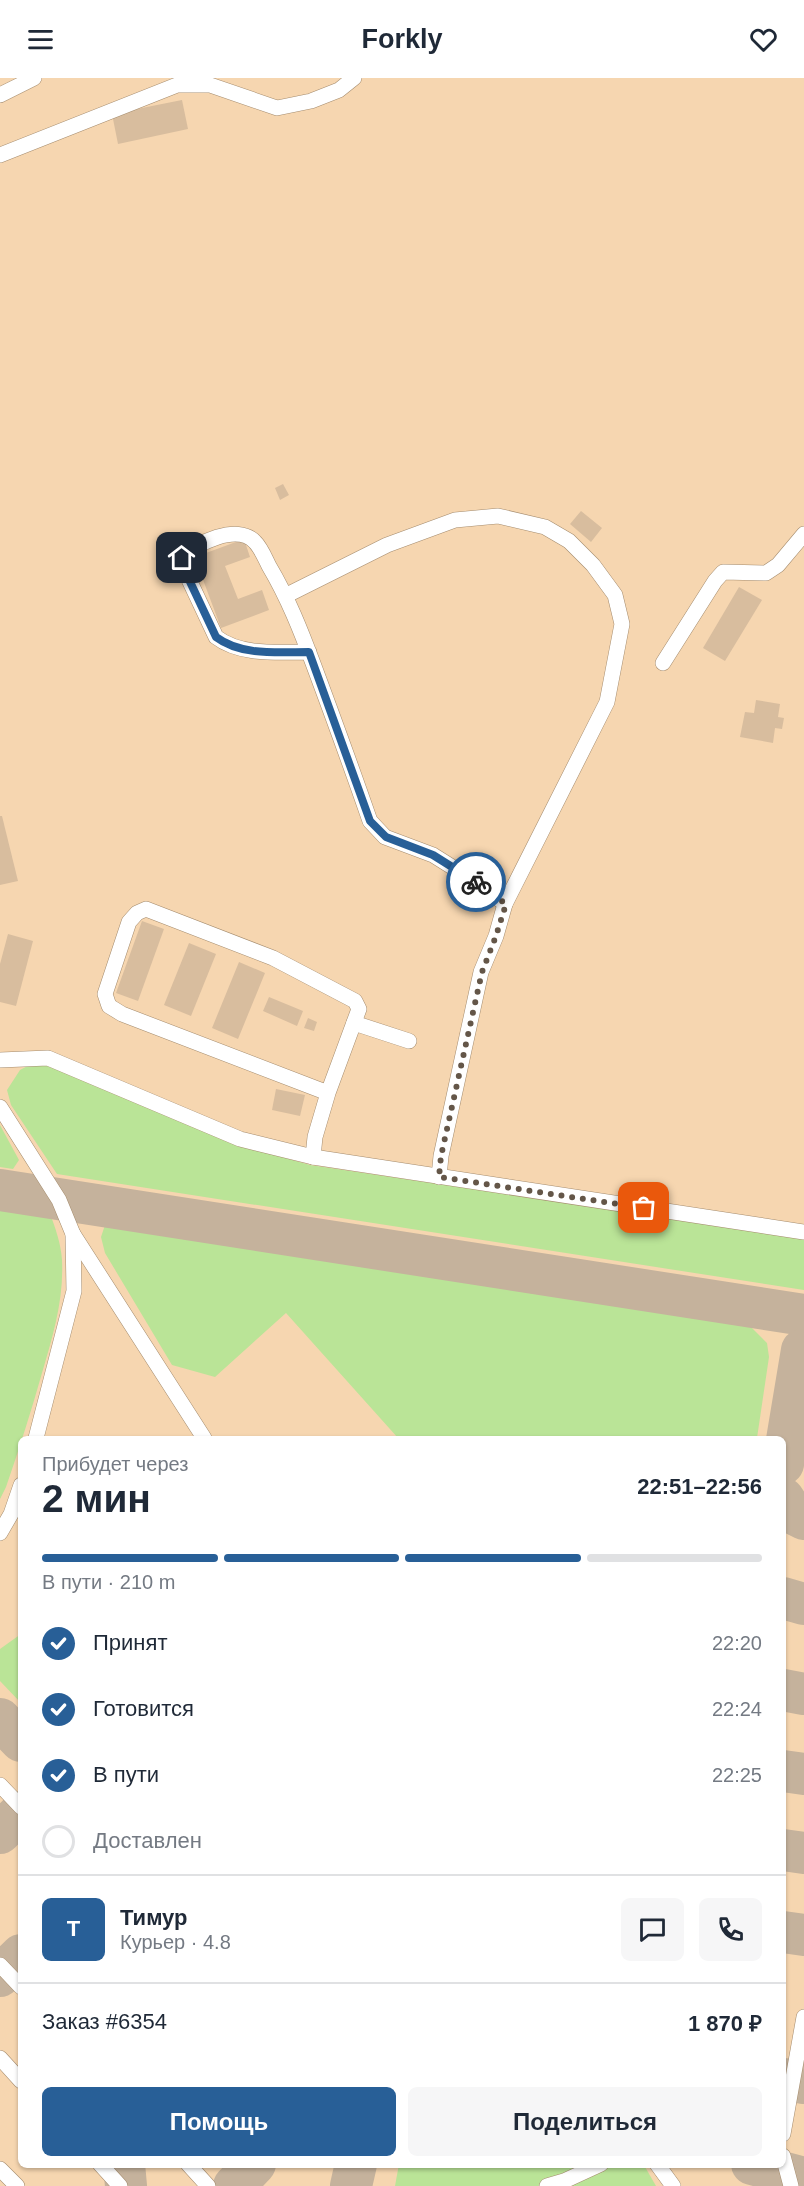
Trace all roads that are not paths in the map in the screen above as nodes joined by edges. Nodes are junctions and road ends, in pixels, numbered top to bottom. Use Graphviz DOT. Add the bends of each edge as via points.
graph roads {
  1 [pos="34,78"];
  2 [pos="354,78"];
  3 [pos="216,83"];
  4 [pos="0,95"];
  5 [pos="0,155"];
  6 [pos="804,534"];
  7 [pos="287,595"];
  8 [pos="309,652"];
  9 [pos="663,663"];
  10 [pos="506,904"];
  11 [pos="354,1023"];
  12 [pos="409,1041"];
  13 [pos="0,1060"];
  14 [pos="328,1093"];
  15 [pos="0,1107"];
  16 [pos="313,1157"];
  17 [pos="439,1177"];
  18 [pos="804,1232"];
  19 [pos="73,1234"];
  20 [pos="37,1436"];
  21 [pos="203,1436"];
  22 [pos="18,1494"];
  23 [pos="0,1533"];
  24 [pos="0,1785"];
  25 [pos="18,1804"];
  26 [pos="0,1965"];
  27 [pos="18,1984"];
  28 [pos="804,2017"];
  29 [pos="0,2058"];
  30 [pos="18,2078"];
  31 [pos="786,2117"];
  32 [pos="786,2167"];
  33 [pos="104,2168"];
  34 [pos="192,2168"];
  35 [pos="592,2168"];
  36 [pos="660,2168"];
  37 [pos="0,2169"];
  38 [pos="17,2186"];
  39 [pos="120,2186"];
  40 [pos="208,2186"];
  41 [pos="547,2186"];
  42 [pos="673,2186"];
  43 [pos="791,2186"];
  1 -- 4 [label="lane"];
  2 -- 3 [label="lane" via="339,90 311,101 277,108"];
  3 -- 5 [label="lane" via="177,85"];
  6 -- 9 [label="lane" via="778,565 766,573 723,572"];
  7 -- 8 [label="lane"];
  7 -- 8 [label="lane" via="255,542 247,536 219,537 190,550 182,558 212,630 226,645 241,650"];
  7 -- 10 [label="lane" via="387,545 454,520 498,516 545,528 569,542 593,565 615,595 622,624 607,702"];
  8 -- 10 [label="lane" via="370,821 386,837 433,855"];
  10 -- 17 [label="lane" via="482,972"];
  11 -- 12 [label="lane"];
  11 -- 14 [label="lane"];
  11 -- 14 [label="lane" via="358,1010 355,1001 273,958 146,909 129,922 105,994 109,1006"];
  13 -- 16 [label="lane" via="48,1058 240,1139"];
  14 -- 16 [label="lane"];
  15 -- 19 [label="lane" via="59,1200"];
  16 -- 17 [label="lane"];
  17 -- 18 [label="lane"];
  19 -- 20 [label="lane" via="74,1291"];
  19 -- 21 [label="lane"];
  22 -- 23 [label="lane"];
  24 -- 25 [label="lane"];
  26 -- 27 [label="lane"];
  28 -- 31 [label="lane"];
  29 -- 30 [label="lane"];
  32 -- 43 [label="lane"];
  33 -- 39 [label="lane"];
  34 -- 40 [label="lane"];
  35 -- 41 [label="lane"];
  36 -- 42 [label="lane"];
  37 -- 38 [label="lane"];
}
